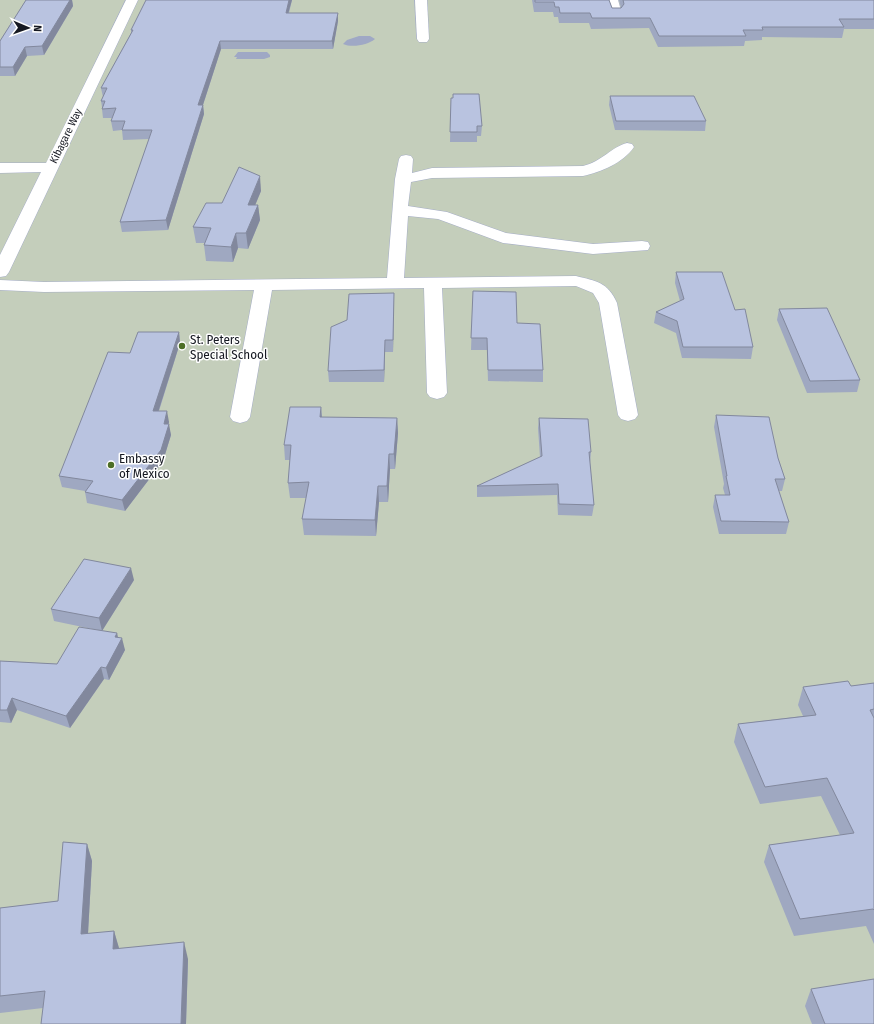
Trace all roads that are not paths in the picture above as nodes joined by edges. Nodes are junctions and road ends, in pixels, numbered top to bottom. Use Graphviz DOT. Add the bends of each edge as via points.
graph roads {
  1 [pos="132,0"];
  2 [pos="421,0"];
  3 [pos="612,0"];
  4 [pos="616,14"];
  5 [pos="422,39"];
  6 [pos="627,147"];
  7 [pos="406,159"];
  8 [pos="50,167"];
  9 [pos="0,168"];
  10 [pos="404,179"];
  11 [pos="400,210"];
  12 [pos="642,246"];
  13 [pos="0,272"];
  14 [pos="395,283"];
  15 [pos="433,283"];
  16 [pos="264,284"];
  17 [pos="0,285"];
  18 [pos="437,394"];
  19 [pos="628,415"];
  20 [pos="240,417"];
  1 -- 8 [label="street, Kibagare Way"];
  2 -- 5 [label="street"];
  3 -- 4 [label="street"];
  6 -- 10 [label="street" via="607,163 583,171 432,173"];
  7 -- 10 [label="street"];
  8 -- 9 [label="street"];
  8 -- 13 [label="street, Kibagare Way"];
  10 -- 11 [label="street"];
  11 -- 12 [label="street" via="442,215 503,238 593,249"];
  11 -- 14 [label="street"];
  14 -- 15 [label="street"];
  14 -- 16 [label="street"];
  15 -- 18 [label="street"];
  15 -- 19 [label="street" via="576,281 596,287 604,293 608,303"];
  16 -- 17 [label="street" via="44,287"];
  16 -- 20 [label="street"];
}
